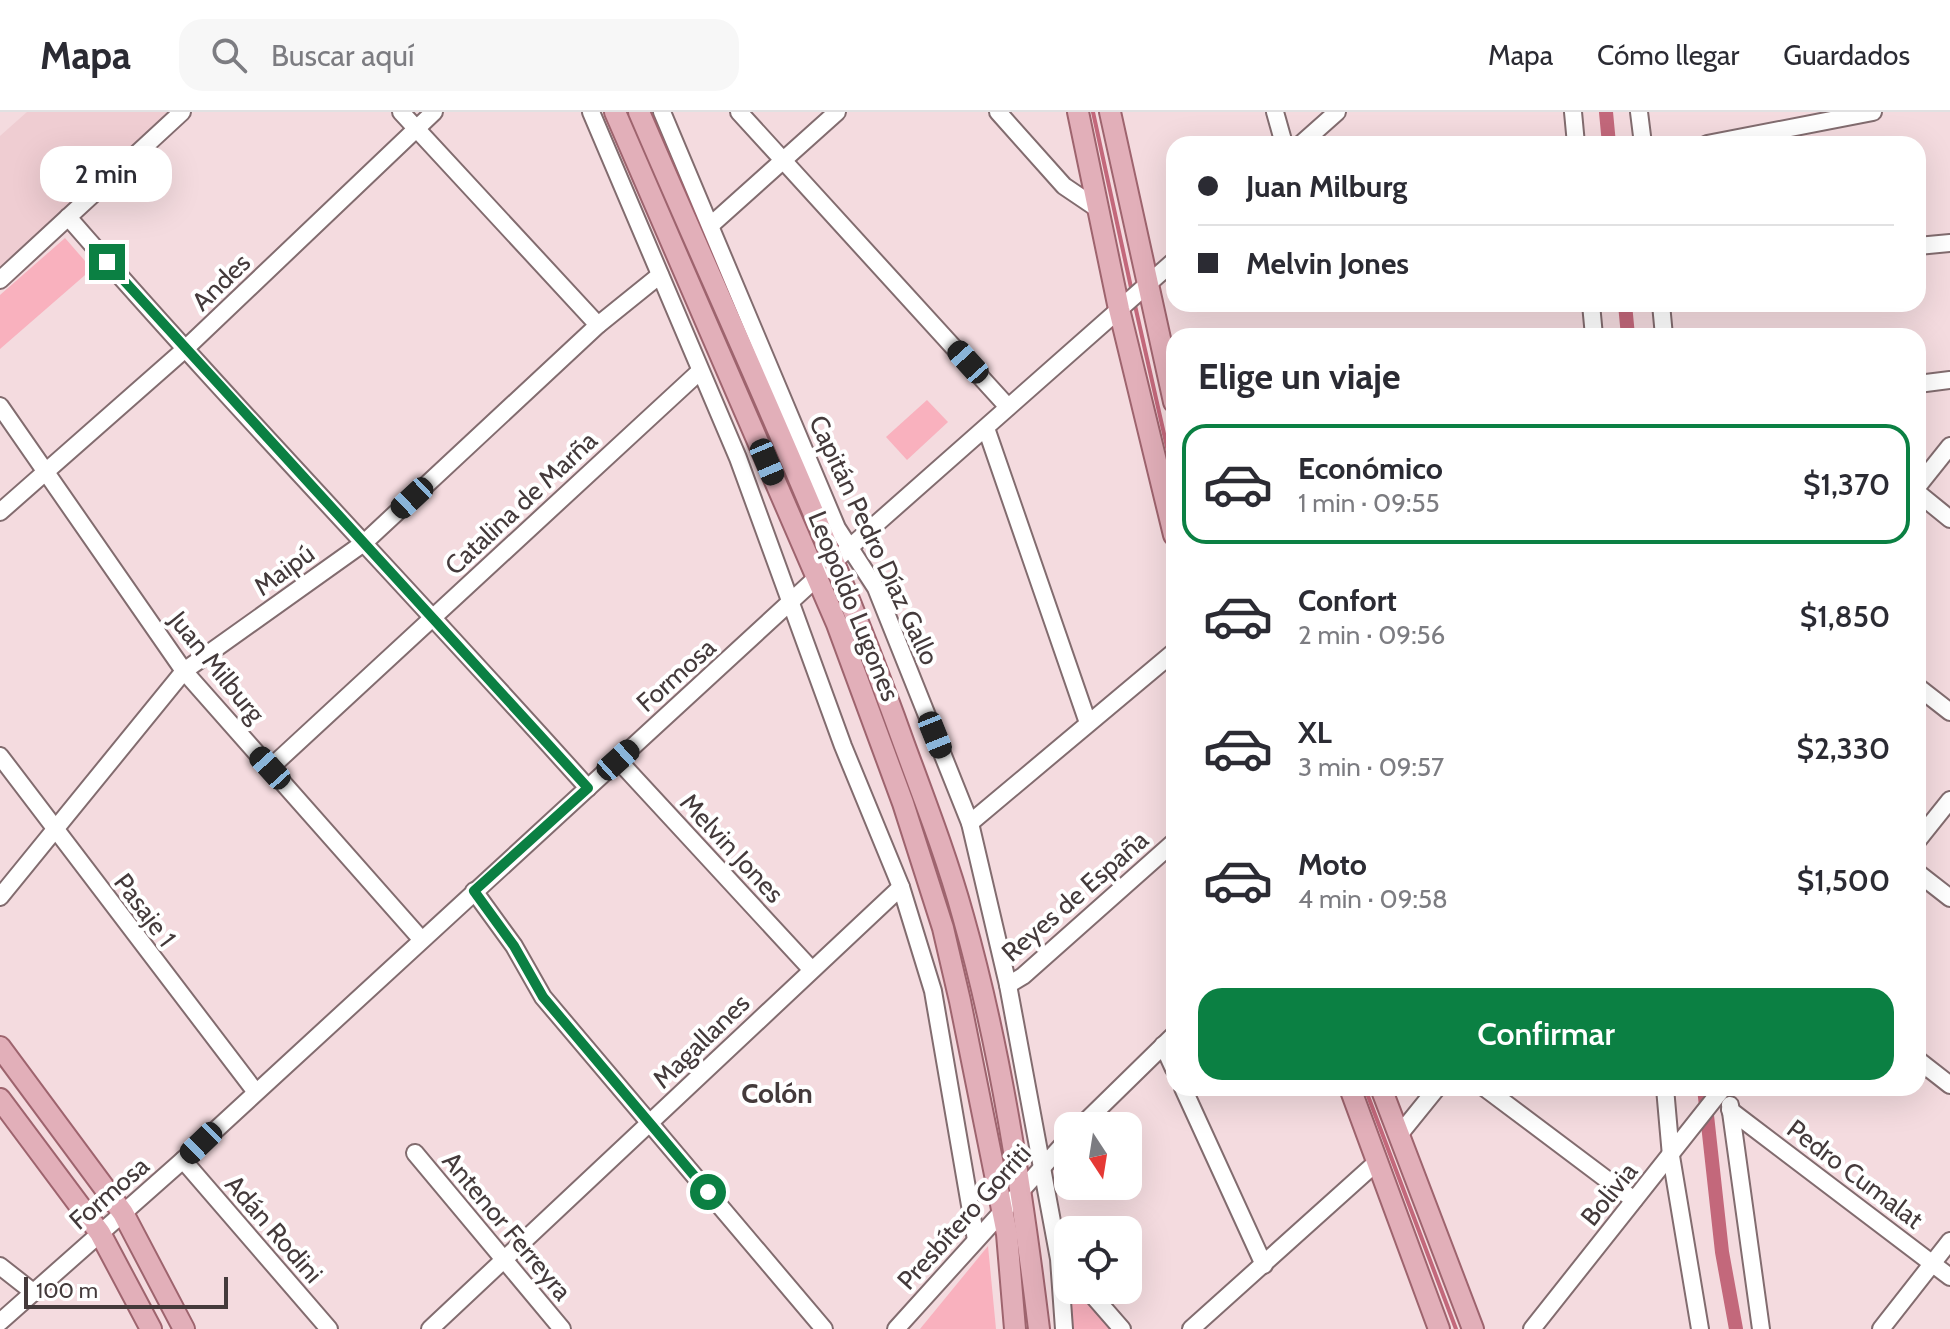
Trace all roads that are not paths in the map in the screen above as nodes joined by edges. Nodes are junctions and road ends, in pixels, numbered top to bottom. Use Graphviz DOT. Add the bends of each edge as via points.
graph roads {
  1 [pos="182,112"];
  2 [pos="401,112"];
  3 [pos="434,112"];
  4 [pos="591,112"];
  5 [pos="615,112"];
  6 [pos="639,112"];
  7 [pos="662,112"];
  8 [pos="739,112"];
  9 [pos="837,112"];
  10 [pos="998,112"];
  11 [pos="1078,112"];
  12 [pos="1110,112"];
  13 [pos="1275,112"];
  14 [pos="1337,112"];
  15 [pos="1573,112"];
  16 [pos="1639,112"];
  17 [pos="1873,112"];
  18 [pos="416,129"];
  19 [pos="1282,136"];
  20 [pos="1310,136"];
  21 [pos="1575,136"];
  22 [pos="1642,136"];
  23 [pos="1748,136"];
  24 [pos="785,159"];
  25 [pos="1098,209"];
  26 [pos="68,217"];
  27 [pos="711,225"];
  28 [pos="1950,243"];
  29 [pos="1926,245"];
  30 [pos="1166,268"];
  31 [pos="660,275"];
  32 [pos="0,280"];
  33 [pos="1144,288"];
  34 [pos="1123,306"];
  35 [pos="598,325"];
  36 [pos="184,350"];
  37 [pos="699,372"];
  38 [pos="1166,372"];
  39 [pos="1950,380"];
  40 [pos="1926,383"];
  41 [pos="0,406"];
  42 [pos="1008,407"];
  43 [pos="986,428"];
  44 [pos="1950,446"];
  45 [pos="43,471"];
  46 [pos="1926,476"];
  47 [pos="1166,499"];
  48 [pos="1926,500"];
  49 [pos="0,512"];
  50 [pos="1950,519"];
  51 [pos="365,542"];
  52 [pos="842,555"];
  53 [pos="817,579"];
  54 [pos="792,603"];
  55 [pos="434,616"];
  56 [pos="1166,659"];
  57 [pos="184,671"];
  58 [pos="1926,693"];
  59 [pos="1950,712"];
  60 [pos="1088,723"];
  61 [pos="0,756"];
  62 [pos="618,760"];
  63 [pos="270,768"];
  64 [pos="588,788"];
  65 [pos="1950,800"];
  66 [pos="970,823"];
  67 [pos="54,830"];
  68 [pos="1926,830"];
  69 [pos="1166,849"];
  70 [pos="1926,879"];
  71 [pos="901,887"];
  72 [pos="474,891"];
  73 [pos="0,897"];
  74 [pos="1950,898"];
  75 [pos="421,939"];
  76 [pos="811,969"];
  77 [pos="1008,985"];
  78 [pos="1166,1042"];
  79 [pos="0,1047"];
  80 [pos="1926,1066"];
  81 [pos="1950,1085"];
  82 [pos="255,1091"];
  83 [pos="1187,1096"];
  84 [pos="1353,1096"];
  85 [pos="1384,1096"];
  86 [pos="1431,1096"];
  87 [pos="1496,1096"];
  88 [pos="1666,1096"];
  89 [pos="1719,1096"];
  90 [pos="1727,1096"];
  91 [pos="0,1099"];
  92 [pos="1730,1110"];
  93 [pos="1095,1112"];
  94 [pos="649,1124"];
  95 [pos="1399,1135"];
  96 [pos="415,1153"];
  97 [pos="1054,1153"];
  98 [pos="1671,1156"];
  99 [pos="183,1160"];
  100 [pos="1378,1161"];
  101 [pos="1042,1165"];
  102 [pos="1020,1190"];
  103 [pos="1634,1200"];
  104 [pos="1001,1210"];
  105 [pos="123,1213"];
  106 [pos="1054,1218"];
  107 [pos="100,1233"];
  108 [pos="976,1240"];
  109 [pos="1950,1241"];
  110 [pos="505,1262"];
  111 [pos="1933,1263"];
  112 [pos="1264,1265"];
  113 [pos="0,1266"];
  114 [pos="1950,1277"];
  115 [pos="33,1292"];
  116 [pos="1064,1304"];
  117 [pos="1100,1304"];
  118 [pos="0,1322"];
  119 [pos="151,1329"];
  120 [pos="184,1329"];
  121 [pos="329,1329"];
  122 [pos="430,1329"];
  123 [pos="562,1329"];
  124 [pos="824,1329"];
  125 [pos="896,1329"];
  126 [pos="1015,1329"];
  127 [pos="1039,1329"];
  128 [pos="1064,1329"];
  129 [pos="1122,1329"];
  130 [pos="1191,1329"];
  131 [pos="1439,1329"];
  132 [pos="1473,1329"];
  133 [pos="1532,1329"];
  134 [pos="1700,1329"];
  135 [pos="1761,1329"];
  136 [pos="1881,1329"];
  1 -- 26 [label="street"];
  2 -- 18 [label="street"];
  3 -- 18 [label="street, Andes"];
  4 -- 31 [label="street"];
  5 -- 53 [label="main road, Leopoldo Lugones"];
  6 -- 52 [label="main road, Leopoldo Lugones"];
  7 -- 27 [label="street, Capitán Pedro Díaz Gallo"];
  8 -- 24 [label="street"];
  9 -- 24 [label="street"];
  10 -- 25 [label="street" via="1064,186"];
  11 -- 25 [label="main road"];
  12 -- 33 [label="main road"];
  13 -- 19 [label="street"];
  14 -- 20 [label="street"];
  15 -- 21 [label="street"];
  16 -- 22 [label="street"];
  17 -- 23 [label="street"];
  18 -- 35 [label="street"];
  18 -- 36 [label="street, Andes"];
  24 -- 27 [label="street"];
  24 -- 42 [label="street"];
  25 -- 34 [label="main road"];
  26 -- 32 [label="street"];
  26 -- 36 [label="street"];
  27 -- 52 [label="street, Capitán Pedro Díaz Gallo"];
  28 -- 29 [label="street"];
  30 -- 33 [label="street, Formosa"];
  31 -- 35 [label="street, Maipú"];
  31 -- 37 [label="street"];
  33 -- 34 [label="street, Formosa"];
  33 -- 38 [label="main road"];
  34 -- 42 [label="street, Formosa"];
  34 -- 47 [label="main road"];
  35 -- 51 [label="street, Maipú"];
  36 -- 45 [label="street, Andes"];
  36 -- 51 [label="street"];
  37 -- 54 [label="street" via="738,458"];
  37 -- 55 [label="street, Catalina de Marña"];
  39 -- 40 [label="street"];
  41 -- 45 [label="street, Juan Milburg"];
  42 -- 43 [label="street, Formosa"];
  43 -- 52 [label="street, Formosa"];
  43 -- 60 [label="street"];
  44 -- 46 [label="street"];
  45 -- 49 [label="street, Andes"];
  45 -- 57 [label="street, Juan Milburg"];
  48 -- 50 [label="street"];
  51 -- 55 [label="street"];
  51 -- 57 [label="street, Maipú"];
  52 -- 53 [label="street, Formosa"];
  52 -- 66 [label="street, Capitán Pedro Díaz Gallo" via="876,588"];
  52 -- 102 [label="main road, Leopoldo Lugones" via="962,913 985,1002"];
  53 -- 54 [label="street, Formosa"];
  53 -- 104 [label="main road, Leopoldo Lugones" via="903,803 943,928"];
  54 -- 62 [label="street, Formosa"];
  54 -- 71 [label="street"];
  55 -- 63 [label="street, Catalina de Marña"];
  55 -- 64 [label="street"];
  56 -- 60 [label="street"];
  57 -- 63 [label="street, Juan Milburg"];
  57 -- 67 [label="street, Maipú"];
  58 -- 59 [label="street"];
  60 -- 66 [label="street"];
  61 -- 67 [label="street, Pasaje 1"];
  62 -- 64 [label="street, Formosa"];
  62 -- 76 [label="street, Melvin Jones"];
  63 -- 75 [label="street, Juan Milburg"];
  64 -- 72 [label="street, Formosa"];
  65 -- 68 [label="street"];
  66 -- 77 [label="street, Capitán Pedro Díaz Gallo"];
  67 -- 73 [label="street, Maipú"];
  67 -- 82 [label="street, Pasaje 1"];
  69 -- 77 [label="street, Reyes de España"];
  70 -- 74 [label="street"];
  71 -- 76 [label="street, Magallanes"];
  71 -- 108 [label="street" via="933,991"];
  72 -- 75 [label="street, Formosa"];
  72 -- 94 [label="street" via="543,997"];
  75 -- 82 [label="street, Formosa"];
  76 -- 94 [label="street, Magallanes"];
  77 -- 101 [label="street, Capitán Pedro Díaz Gallo"];
  78 -- 93 [label="street"];
  79 -- 105 [label="main road"];
  80 -- 81 [label="street"];
  82 -- 99 [label="street, Formosa"];
  83 -- 112 [label="street"];
  84 -- 100 [label="main road"];
  85 -- 95 [label="main road"];
  86 -- 95 [label="street"];
  87 -- 103 [label="street"];
  88 -- 98 [label="street"];
  89 -- 98 [label="street, Bolivia"];
  90 -- 92 [label="street"];
  91 -- 107 [label="main road"];
  92 -- 111 [label="street, Pedro Cumalat"];
  92 -- 135 [label="street"];
  94 -- 110 [label="street, Magallanes"];
  94 -- 124 [label="street"];
  95 -- 132 [label="main road"];
  96 -- 110 [label="street, Antenor Ferreyra"];
  97 -- 101 [label="street, Presbítero Gorriti"];
  98 -- 103 [label="street, Bolivia"];
  98 -- 134 [label="street"];
  99 -- 105 [label="street, Formosa"];
  99 -- 121 [label="street, Adán Rodini"];
  100 -- 112 [label="street"];
  100 -- 131 [label="main road"];
  101 -- 102 [label="street, Presbítero Gorriti"];
  101 -- 106 [label="street, Capitán Pedro Díaz Gallo"];
  102 -- 104 [label="street, Presbítero Gorriti"];
  102 -- 127 [label="main road, Leopoldo Lugones"];
  103 -- 133 [label="street, Bolivia"];
  104 -- 108 [label="street, Presbítero Gorriti"];
  104 -- 126 [label="main road, Leopoldo Lugones"];
  105 -- 107 [label="street, Formosa"];
  105 -- 120 [label="main road"];
  107 -- 115 [label="street, Formosa"];
  107 -- 119 [label="main road"];
  108 -- 125 [label="street, Presbítero Gorriti"];
  109 -- 111 [label="street"];
  110 -- 122 [label="street, Magallanes"];
  110 -- 123 [label="street, Antenor Ferreyra"];
  111 -- 114 [label="street, Pedro Cumalat"];
  111 -- 136 [label="street"];
  112 -- 130 [label="street"];
  113 -- 115 [label="street"];
  115 -- 118 [label="street, Formosa"];
  116 -- 128 [label="street, Capitán Pedro Díaz Gallo"];
  117 -- 129 [label="street"];
}
